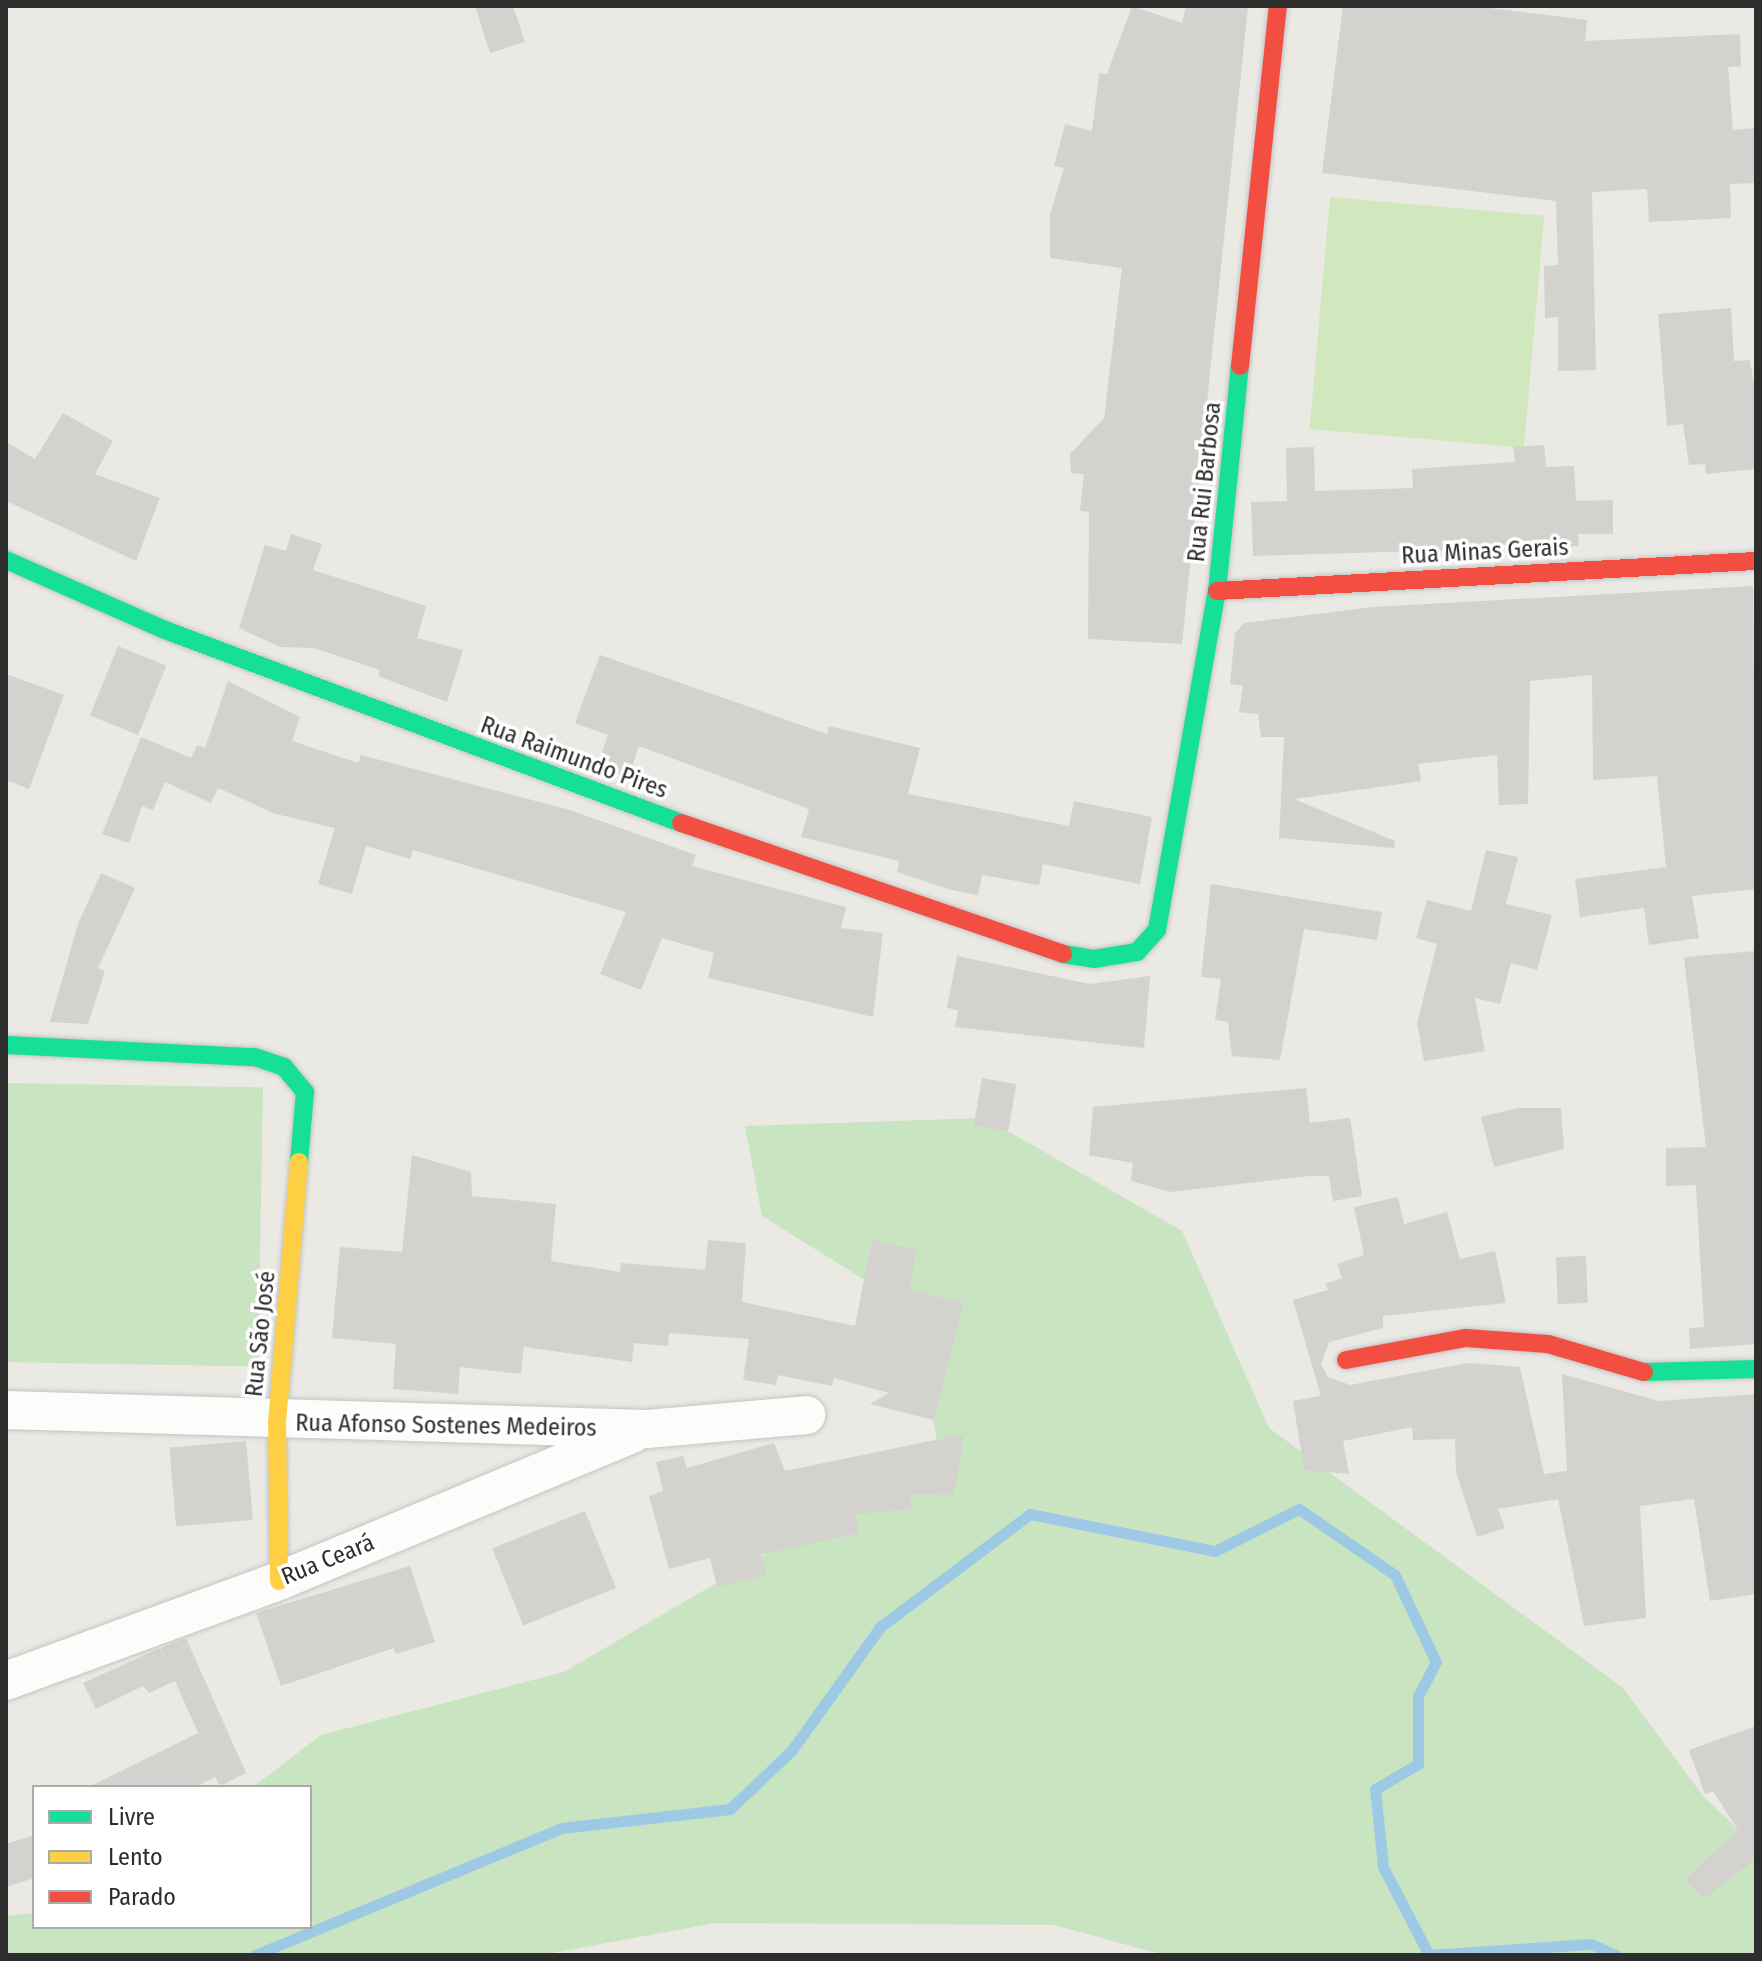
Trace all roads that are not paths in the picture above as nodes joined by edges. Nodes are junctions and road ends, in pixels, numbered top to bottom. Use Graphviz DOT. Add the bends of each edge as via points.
graph roads {
  1 [pos="1278,6"];
  2 [pos="6,560"];
  3 [pos="1756,561"];
  4 [pos="1217,591"];
  5 [pos="1137,952"];
  6 [pos="6,1045"];
  7 [pos="1346,1360"];
  8 [pos="1756,1369"];
  9 [pos="6,1410"];
  10 [pos="806,1415"];
  11 [pos="277,1423"];
  12 [pos="647,1429"];
  13 [pos="279,1581"];
  14 [pos="6,1681"];
  1 -- 4 [label="street, Rua Rui Barbosa"];
  2 -- 5 [label="street, Rua Raimundo Pires" via="165,630 642,810 1060,954 1094,959"];
  3 -- 4 [label="street, Rua Minas Gerais"];
  4 -- 5 [label="street, Rua Rui Barbosa" via="1157,930"];
  6 -- 11 [label="street, Rua São José" via="255,1057 284,1067 305,1092"];
  7 -- 8 [label="street" via="1466,1338 1548,1344 1658,1376"];
  9 -- 11 [label="street, Rua Afonso Sostenes Medeiros"];
  10 -- 12 [label="street"];
  11 -- 12 [label="street, Rua Afonso Sostenes Medeiros"];
  11 -- 13 [label="street, Rua São José"];
  12 -- 13 [label="street, Rua Ceará"];
  13 -- 14 [label="street, Rua Ceará"];
}
